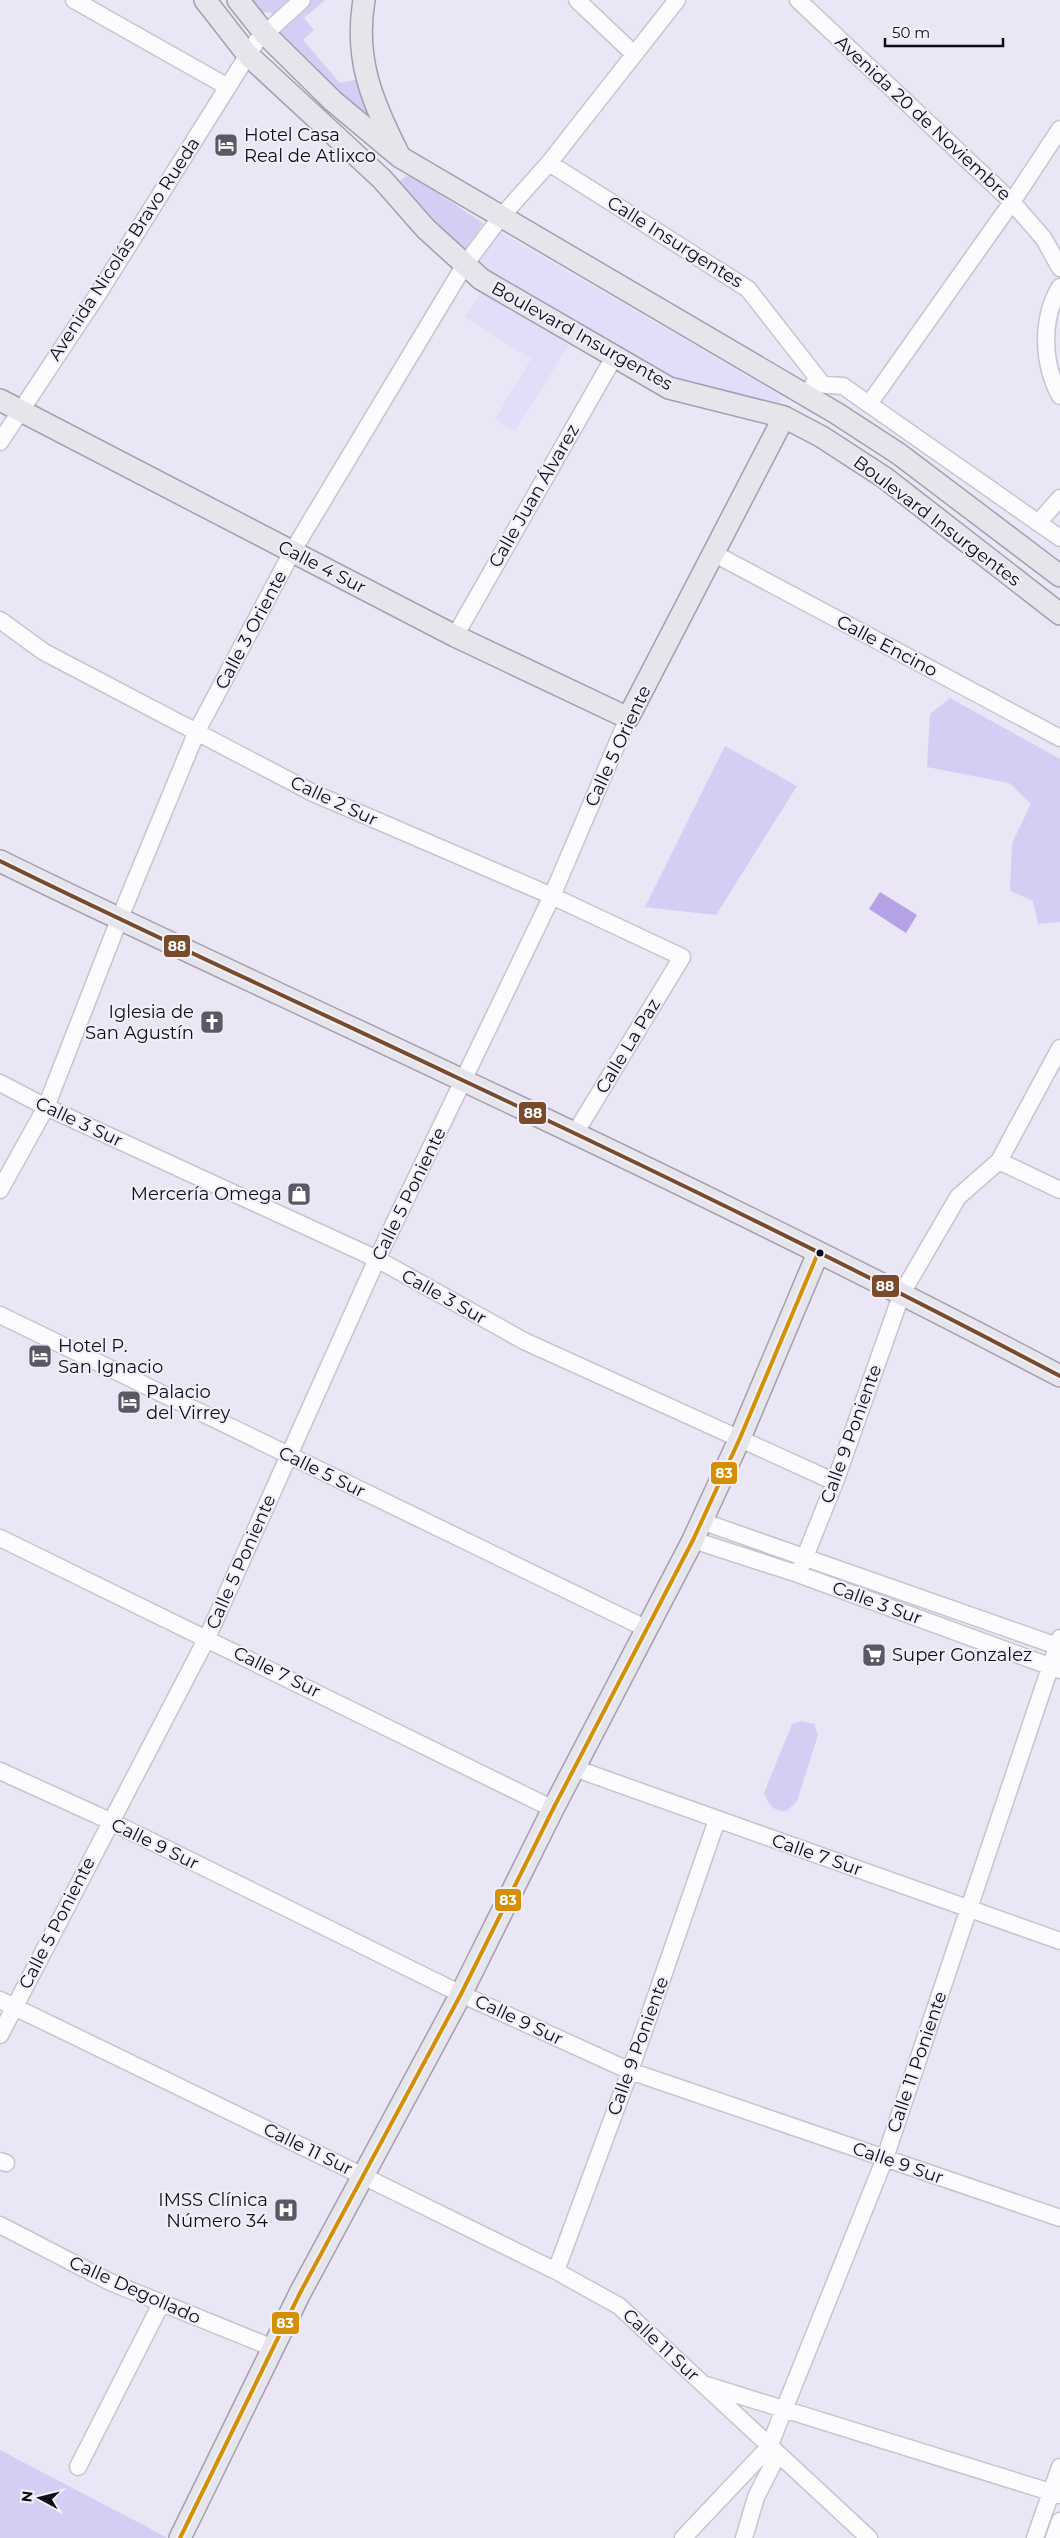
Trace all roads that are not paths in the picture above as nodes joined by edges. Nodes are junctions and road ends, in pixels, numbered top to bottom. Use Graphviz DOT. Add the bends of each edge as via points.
graph roads {
  1 [pos="74,0"];
  2 [pos="205,0"];
  3 [pos="238,0"];
  4 [pos="302,0"];
  5 [pos="364,0"];
  6 [pos="577,0"];
  7 [pos="677,0"];
  8 [pos="798,0"];
  9 [pos="265,34"];
  10 [pos="634,54"];
  11 [pos="248,55"];
  12 [pos="228,87"];
  13 [pos="1060,129"];
  14 [pos="400,157"];
  15 [pos="549,163"];
  16 [pos="1012,202"];
  17 [pos="496,223"];
  18 [pos="1052,242"];
  19 [pos="464,266"];
  20 [pos="1060,268"];
  21 [pos="1060,286"];
  22 [pos="614,357"];
  23 [pos="784,380"];
  24 [pos="823,385"];
  25 [pos="1060,396"];
  26 [pos="0,400"];
  27 [pos="869,404"];
  28 [pos="20,410"];
  29 [pos="784,417"];
  30 [pos="0,442"];
  31 [pos="1060,498"];
  32 [pos="1038,522"];
  33 [pos="1060,538"];
  34 [pos="292,552"];
  35 [pos="715,554"];
  36 [pos="1060,576"];
  37 [pos="1060,614"];
  38 [pos="0,620"];
  39 [pos="455,636"];
  40 [pos="628,718"];
  41 [pos="197,732"];
  42 [pos="1060,738"];
  43 [pos="0,861"];
  44 [pos="552,896"];
  45 [pos="119,920"];
  46 [pos="682,957"];
  47 [pos="1060,1048"];
  48 [pos="463,1080"];
  49 [pos="0,1084"];
  50 [pos="46,1108"];
  51 [pos="574,1134"];
  52 [pos="999,1161"];
  53 [pos="0,1190"];
  54 [pos="1060,1190"];
  55 [pos="818,1253"];
  56 [pos="377,1260"];
  57 [pos="902,1293"];
  58 [pos="0,1315"];
  59 [pos="1060,1376"];
  60 [pos="740,1438"];
  61 [pos="288,1456"];
  62 [pos="835,1482"];
  63 [pos="697,1531"];
  64 [pos="0,1538"];
  65 [pos="804,1557"];
  66 [pos="798,1574"];
  67 [pos="645,1628"];
  68 [pos="207,1638"];
  69 [pos="1059,1644"];
  70 [pos="1056,1669"];
  71 [pos="574,1768"];
  72 [pos="0,1771"];
  73 [pos="553,1809"];
  74 [pos="717,1820"];
  75 [pos="110,1822"];
  76 [pos="969,1908"];
  77 [pos="1060,1941"];
  78 [pos="461,1994"];
  79 [pos="7,2003"];
  80 [pos="0,2035"];
  81 [pos="630,2071"];
  82 [pos="885,2158"];
  83 [pos="363,2176"];
  84 [pos="1060,2218"];
  85 [pos="0,2225"];
  86 [pos="556,2272"];
  87 [pos="161,2304"];
  88 [pos="273,2348"];
  89 [pos="703,2384"];
  90 [pos="784,2408"];
  91 [pos="774,2451"];
  92 [pos="1060,2466"];
  93 [pos="78,2467"];
  94 [pos="1056,2493"];
  95 [pos="1060,2521"];
  96 [pos="180,2538"];
  97 [pos="683,2538"];
  98 [pos="744,2538"];
  99 [pos="869,2538"];
  100 [pos="1035,2538"];
  101 [pos="1054,2538"];
  1 -- 12 [label="street"];
  2 -- 11 [label="main road, Boulevard Insurgentes"];
  3 -- 9 [label="main road, Boulevard Insurgentes"];
  4 -- 9 [label="street, Avenida Nicolás Bravo Rueda"];
  5 -- 14 [label="main road" via="361,37 366,79"];
  6 -- 10 [label="street"];
  7 -- 10 [label="street, Calle 3 Oriente"];
  8 -- 16 [label="street, Avenida 20 de Noviembre"];
  9 -- 11 [label="street, Avenida Nicolás Bravo Rueda"];
  9 -- 14 [label="main road, Boulevard Insurgentes" via="333,100"];
  10 -- 15 [label="street, Calle 3 Oriente"];
  11 -- 12 [label="street, Avenida Nicolás Bravo Rueda"];
  11 -- 19 [label="main road, Boulevard Insurgentes" via="382,179"];
  12 -- 28 [label="street, Avenida Nicolás Bravo Rueda" via="98,294"];
  13 -- 16 [label="street"];
  14 -- 17 [label="main road, Boulevard Insurgentes"];
  15 -- 17 [label="street, Calle 3 Oriente"];
  15 -- 24 [label="street, Calle Insurgentes" via="748,288"];
  16 -- 18 [label="street, Avenida 20 de Noviembre"];
  16 -- 27 [label="street"];
  17 -- 19 [label="street, Calle 3 Oriente"];
  17 -- 23 [label="main road, Boulevard Insurgentes"];
  18 -- 20 [label="street, Avenida 20 de Noviembre"];
  19 -- 22 [label="main road, Boulevard Insurgentes"];
  19 -- 34 [label="street, Calle 3 Oriente"];
  21 -- 25 [label="street" via="1046,327 1049,361"];
  22 -- 29 [label="main road, Boulevard Insurgentes" via="669,388"];
  22 -- 39 [label="street, Calle Juan Álvarez"];
  23 -- 24 [label="street, Boulevard Insurgentes"];
  23 -- 36 [label="main road, Boulevard Insurgentes" via="899,454"];
  24 -- 27 [label="street, Boulevard Insurgentes" via="843,386"];
  26 -- 28 [label="main road, Calle 4 Sur"];
  27 -- 32 [label="street, Boulevard Insurgentes"];
  28 -- 30 [label="street, Avenida Nicolás Bravo Rueda"];
  28 -- 34 [label="main road, Calle 4 Sur"];
  29 -- 35 [label="main road, Calle 5 Oriente"];
  29 -- 37 [label="main road, Boulevard Insurgentes" via="822,437 884,478"];
  31 -- 32 [label="street"];
  32 -- 33 [label="street, Boulevard Insurgentes"];
  34 -- 39 [label="main road, Calle 4 Sur"];
  34 -- 41 [label="street, Calle 3 Oriente"];
  35 -- 40 [label="main road, Calle 5 Oriente"];
  35 -- 42 [label="street, Calle Encino"];
  38 -- 41 [label="street, Calle 2 Sur" via="44,652"];
  39 -- 40 [label="main road, Calle 4 Sur"];
  40 -- 44 [label="street, Calle 5 Oriente"];
  41 -- 44 [label="street, Calle 2 Sur" via="313,793"];
  41 -- 45 [label="street, Calle 3 Oriente"];
  43 -- 45 [label="main road"];
  44 -- 46 [label="street, Calle 2 Sur"];
  44 -- 48 [label="street, Calle 5 Oriente"];
  45 -- 48 [label="main road"];
  45 -- 50 [label="street, Calle 3 Oriente"];
  46 -- 51 [label="street, Calle La Paz"];
  47 -- 52 [label="street"];
  48 -- 51 [label="main road"];
  48 -- 56 [label="street, Calle 5 Poniente"];
  49 -- 50 [label="street, Calle 3 Sur"];
  50 -- 53 [label="street, Calle 3 Oriente"];
  50 -- 56 [label="street, Calle 3 Sur"];
  51 -- 55 [label="main road"];
  52 -- 54 [label="street"];
  52 -- 57 [label="street, Calle 9 Poniente" via="958,1197"];
  55 -- 57 [label="main road"];
  55 -- 60 [label="main road"];
  56 -- 60 [label="street, Calle 3 Sur" via="524,1341"];
  56 -- 61 [label="street, Calle 5 Poniente"];
  57 -- 59 [label="main road"];
  57 -- 62 [label="street, Calle 9 Poniente"];
  58 -- 61 [label="street, Calle 5 Sur"];
  60 -- 62 [label="street, Calle 3 Sur"];
  60 -- 63 [label="main road"];
  61 -- 67 [label="street, Calle 5 Sur"];
  61 -- 68 [label="street, Calle 5 Poniente"];
  62 -- 65 [label="street, Calle 9 Poniente"];
  63 -- 65 [label="street, Calle 3 Sur"];
  63 -- 66 [label="street, Calle 3 Sur"];
  63 -- 67 [label="main road"];
  64 -- 68 [label="street, Calle 7 Sur"];
  65 -- 66 [label="street, Calle 9 Poniente"];
  65 -- 69 [label="street, Calle 3 Sur"];
  66 -- 70 [label="street, Calle 3 Sur"];
  67 -- 71 [label="main road"];
  68 -- 73 [label="street, Calle 7 Sur"];
  68 -- 75 [label="street, Calle 5 Poniente"];
  69 -- 70 [label="street, Calle 11 Poniente"];
  70 -- 76 [label="street, Calle 11 Poniente"];
  71 -- 73 [label="main road"];
  71 -- 74 [label="street, Calle 7 Sur"];
  72 -- 75 [label="street, Calle 9 Sur"];
  73 -- 78 [label="main road"];
  74 -- 76 [label="street, Calle 7 Sur"];
  74 -- 81 [label="street, Calle 9 Poniente"];
  75 -- 78 [label="street, Calle 9 Sur"];
  75 -- 79 [label="street, Calle 5 Poniente"];
  76 -- 77 [label="street, Calle 7 Sur"];
  76 -- 82 [label="street, Calle 11 Poniente"];
  78 -- 81 [label="street, Calle 9 Sur"];
  78 -- 83 [label="main road"];
  79 -- 80 [label="street, Calle 5 Poniente"];
  79 -- 83 [label="street, Calle 11 Sur"];
  81 -- 82 [label="street, Calle 9 Sur"];
  81 -- 86 [label="street, Calle 9 Poniente"];
  82 -- 84 [label="street, Calle 9 Sur"];
  82 -- 90 [label="street, Calle 11 Poniente"];
  83 -- 86 [label="street, Calle 11 Sur"];
  83 -- 88 [label="main road"];
  85 -- 87 [label="street, Calle Degollado" via="110,2282"];
  86 -- 89 [label="street, Calle 11 Sur" via="619,2306"];
  87 -- 88 [label="street, Calle Degollado"];
  87 -- 93 [label="street"];
  88 -- 96 [label="main road"];
  89 -- 90 [label="street, Calle 11 Sur"];
  89 -- 91 [label="street, Calle 11 Sur"];
  90 -- 91 [label="street, Calle 11 Poniente"];
  90 -- 94 [label="street, Calle 11 Sur"];
  91 -- 97 [label="street, Calle 11 Poniente"];
  91 -- 98 [label="street"];
  91 -- 99 [label="street, Calle 11 Sur"];
  92 -- 94 [label="street"];
  94 -- 100 [label="street"];
  95 -- 101 [label="street"];
}
